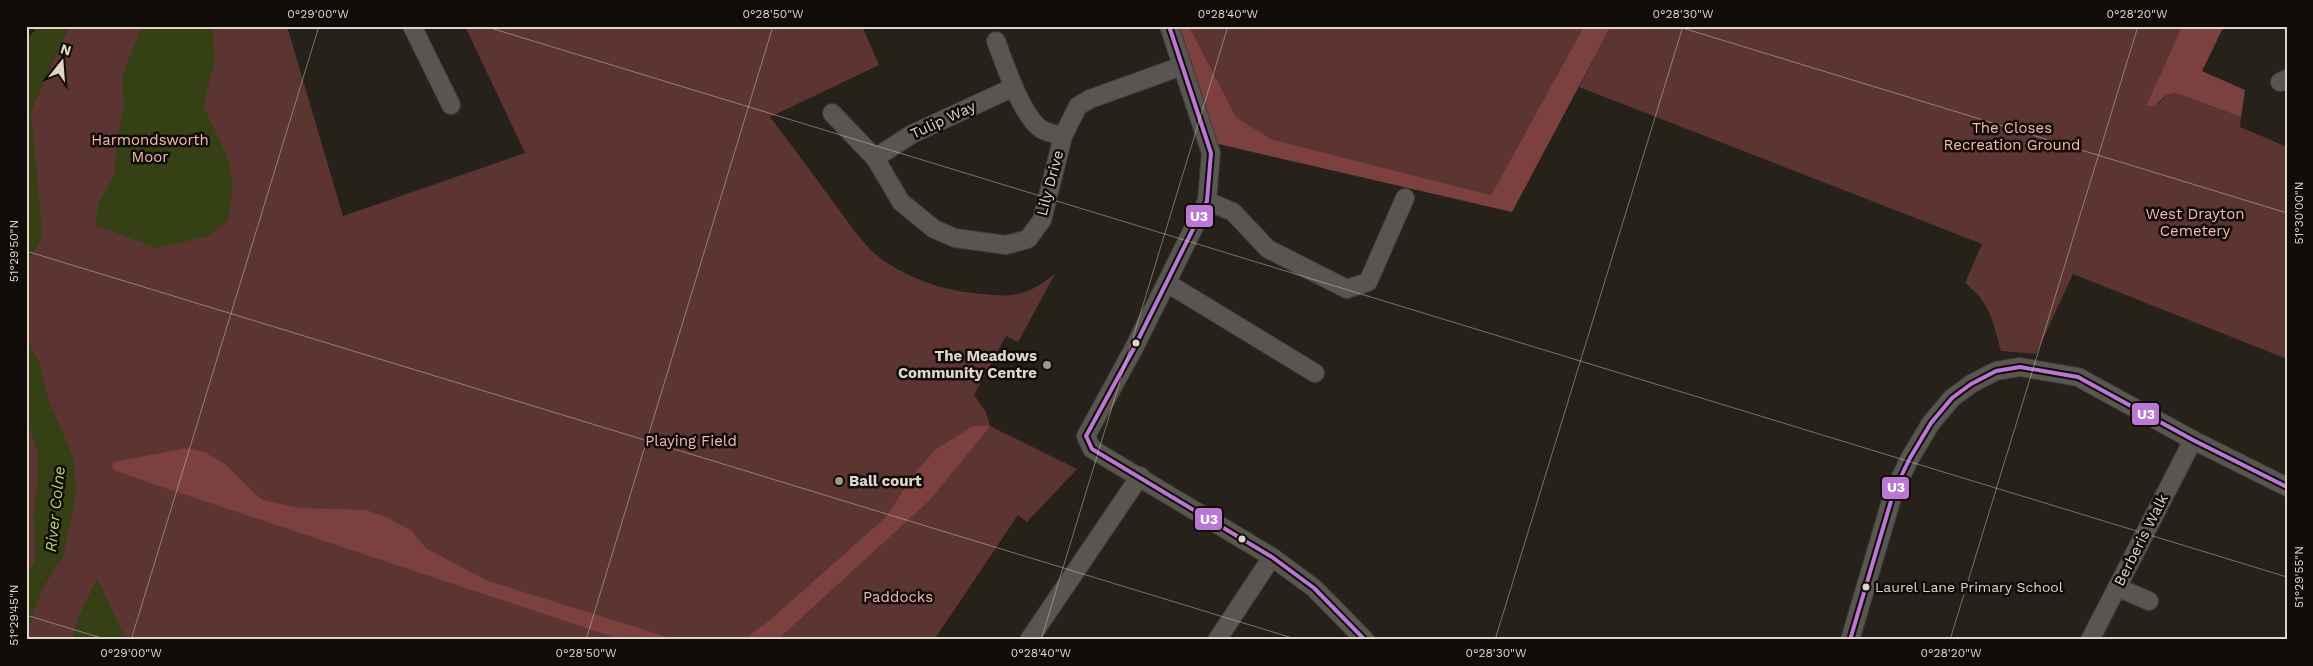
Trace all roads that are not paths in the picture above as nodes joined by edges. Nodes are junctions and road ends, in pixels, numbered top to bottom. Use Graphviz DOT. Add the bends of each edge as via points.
graph roads {
  1 [pos="412,26"];
  2 [pos="1169,26"];
  3 [pos="996,41"];
  4 [pos="1182,66"];
  5 [pos="1014,87"];
  6 [pos="450,105"];
  7 [pos="832,113"];
  8 [pos="1063,136"];
  9 [pos="875,158"];
  10 [pos="1405,198"];
  11 [pos="1207,201"];
  12 [pos="1167,283"];
  13 [pos="1315,373"];
  14 [pos="2193,440"];
  15 [pos="1140,476"];
  16 [pos="2287,487"];
  17 [pos="1272,558"];
  18 [pos="2117,587"];
  19 [pos="2149,601"];
  20 [pos="1029,640"];
  21 [pos="1217,640"];
  22 [pos="1365,640"];
  23 [pos="1850,640"];
  24 [pos="2090,640"];
  1 -- 6 [label="street"];
  2 -- 4 [label="street"];
  3 -- 5 [label="street"];
  4 -- 8 [label="street, Lily Drive" via="1078,106"];
  4 -- 11 [label="street" via="1211,153"];
  5 -- 8 [label="street" via="1037,126"];
  5 -- 9 [label="street, Tulip Way" via="912,134"];
  7 -- 9 [label="street, Lily Drive"];
  8 -- 9 [label="street, Lily Drive" via="1042,220 1028,239 1006,245 955,238 934,228 901,202"];
  10 -- 11 [label="street" via="1368,282 1347,288 1268,250 1234,212"];
  11 -- 12 [label="street"];
  12 -- 13 [label="street"];
  12 -- 15 [label="street" via="1086,436 1092,449"];
  14 -- 16 [label="street"];
  14 -- 18 [label="street, Berberis Walk"];
  14 -- 23 [label="street" via="2078,377 2020,367 1996,371 1971,384 1952,398 1931,423 1894,491"];
  15 -- 17 [label="street"];
  15 -- 20 [label="street"];
  17 -- 21 [label="street"];
  17 -- 22 [label="street" via="1314,588"];
  18 -- 19 [label="street"];
  18 -- 24 [label="street, Berberis Walk"];
}
